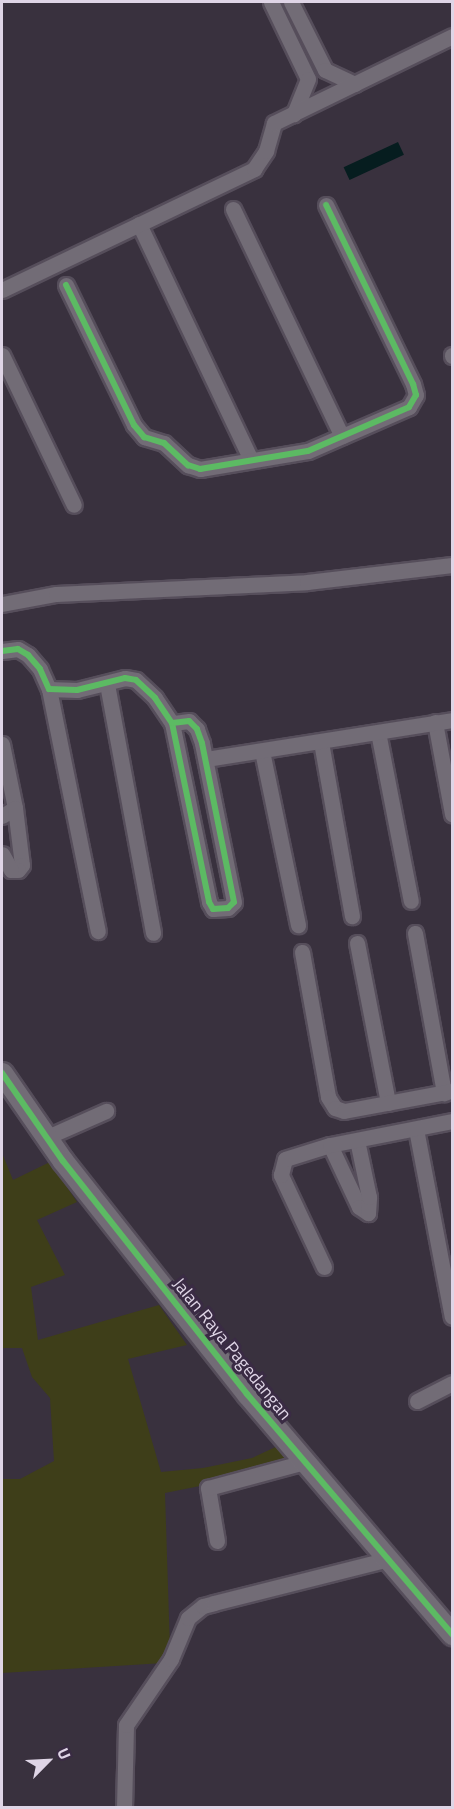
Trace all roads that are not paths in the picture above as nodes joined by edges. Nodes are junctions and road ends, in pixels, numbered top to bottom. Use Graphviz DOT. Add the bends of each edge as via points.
graph roads {
  1 [pos="271,2"];
  2 [pos="291,2"];
  3 [pos="453,36"];
  4 [pos="325,70"];
  5 [pos="308,79"];
  6 [pos="354,84"];
  7 [pos="294,114"];
  8 [pos="326,205"];
  9 [pos="233,209"];
  10 [pos="139,224"];
  11 [pos="66,285"];
  12 [pos="2,290"];
  13 [pos="2,355"];
  14 [pos="342,436"];
  15 [pos="251,460"];
  16 [pos="74,505"];
  17 [pos="453,565"];
  18 [pos="2,604"];
  19 [pos="2,651"];
  20 [pos="107,684"];
  21 [pos="49,689"];
  22 [pos="453,720"];
  23 [pos="435,722"];
  24 [pos="172,723"];
  25 [pos="378,732"];
  26 [pos="321,742"];
  27 [pos="2,744"];
  28 [pos="262,751"];
  29 [pos="206,759"];
  30 [pos="8,812"];
  31 [pos="453,814"];
  32 [pos="2,854"];
  33 [pos="411,902"];
  34 [pos="352,916"];
  35 [pos="298,925"];
  36 [pos="98,931"];
  37 [pos="153,933"];
  38 [pos="415,933"];
  39 [pos="357,943"];
  40 [pos="302,952"];
  41 [pos="2,1073"];
  42 [pos="448,1092"];
  43 [pos="388,1103"];
  44 [pos="106,1111"];
  45 [pos="453,1121"];
  46 [pos="416,1129"];
  47 [pos="45,1138"];
  48 [pos="357,1140"];
  49 [pos="330,1145"];
  50 [pos="324,1267"];
  51 [pos="453,1317"];
  52 [pos="453,1383"];
  53 [pos="417,1401"];
  54 [pos="305,1462"];
  55 [pos="217,1541"];
  56 [pos="388,1559"];
  57 [pos="453,1634"];
  58 [pos="124,1808"];
  1 -- 5 [label="street"];
  2 -- 4 [label="street"];
  3 -- 6 [label="street"];
  4 -- 5 [label="street"];
  4 -- 6 [label="street"];
  5 -- 7 [label="street"];
  6 -- 7 [label="street"];
  7 -- 10 [label="street" via="274,123 266,151 254,169"];
  8 -- 14 [label="street" via="416,395 409,407"];
  9 -- 14 [label="street"];
  10 -- 12 [label="street"];
  10 -- 15 [label="street"];
  11 -- 15 [label="street" via="134,425 144,437 164,443 188,465 200,469"];
  13 -- 16 [label="street"];
  14 -- 15 [label="street" via="308,451"];
  17 -- 18 [label="street" via="307,582 56,594"];
  19 -- 21 [label="street" via="18,650 28,655"];
  20 -- 21 [label="street" via="77,690"];
  20 -- 24 [label="street" via="125,678 136,680 155,698"];
  20 -- 37 [label="street"];
  21 -- 36 [label="street"];
  22 -- 23 [label="street"];
  23 -- 25 [label="street"];
  23 -- 31 [label="street"];
  24 -- 29 [label="street" via="192,723"];
  24 -- 29 [label="street" via="209,902 216,909 232,906 234,902"];
  25 -- 26 [label="street"];
  25 -- 33 [label="street"];
  26 -- 28 [label="street"];
  26 -- 34 [label="street"];
  27 -- 30 [label="street"];
  28 -- 29 [label="street"];
  28 -- 35 [label="street"];
  30 -- 32 [label="street" via="22,865 11,870"];
  38 -- 42 [label="street"];
  39 -- 43 [label="street"];
  40 -- 43 [label="street" via="331,1102 344,1111"];
  41 -- 47 [label="street, Jalan Raya Pagedangan"];
  42 -- 43 [label="street"];
  44 -- 47 [label="street"];
  45 -- 46 [label="street"];
  46 -- 48 [label="street"];
  46 -- 51 [label="street"];
  47 -- 54 [label="street, Jalan Raya Pagedangan"];
  48 -- 49 [label="street"];
  48 -- 49 [label="street" via="369,1197 368,1213 359,1207"];
  49 -- 50 [label="street" via="289,1156 280,1169"];
  52 -- 53 [label="street"];
  54 -- 55 [label="street" via="208,1488"];
  54 -- 56 [label="street, Jalan Raya Pagedangan"];
  56 -- 57 [label="street, Jalan Raya Pagedangan"];
  56 -- 58 [label="street" via="204,1606 188,1618 171,1659 126,1725"];
}
